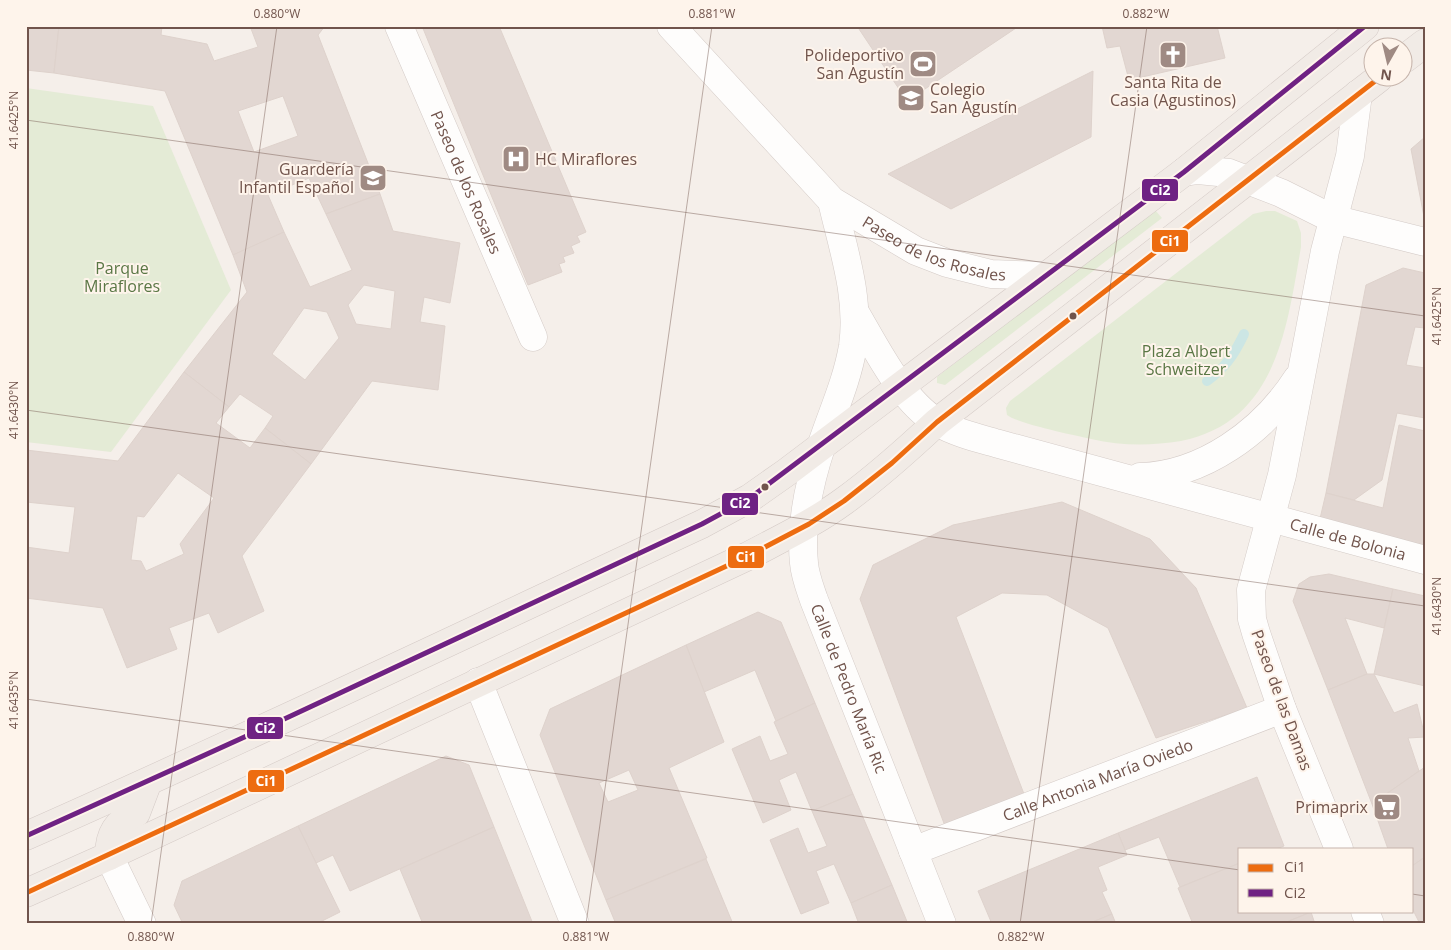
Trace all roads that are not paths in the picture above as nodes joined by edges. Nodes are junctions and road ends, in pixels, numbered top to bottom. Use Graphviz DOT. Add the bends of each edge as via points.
graph roads {
  1 [pos="399,26"];
  2 [pos="671,26"];
  3 [pos="1365,26"];
  4 [pos="1425,43"];
  5 [pos="1414,51"];
  6 [pos="1366,88"];
  7 [pos="1358,94"];
  8 [pos="1184,172"];
  9 [pos="1248,179"];
  10 [pos="832,201"];
  11 [pos="1333,219"];
  12 [pos="1425,242"];
  13 [pos="1044,276"];
  14 [pos="856,314"];
  15 [pos="533,337"];
  16 [pos="1302,372"];
  17 [pos="901,385"];
  18 [pos="937,422"];
  19 [pos="822,445"];
  20 [pos="1128,478"];
  21 [pos="1271,519"];
  22 [pos="804,527"];
  23 [pos="1425,560"];
  24 [pos="478,682"];
  25 [pos="1282,709"];
  26 [pos="146,784"];
  27 [pos="26,836"];
  28 [pos="1339,848"];
  29 [pos="913,851"];
  30 [pos="109,856"];
  31 [pos="26,893"];
  32 [pos="1364,912"];
  33 [pos="142,924"];
  34 [pos="575,924"];
  35 [pos="942,924"];
  36 [pos="1370,924"];
  1 -- 15 [label="street, Paseo de los Rosales"];
  2 -- 10 [label="street, Paseo de los Rosales"];
  3 -- 8 [label="main road"];
  4 -- 5 [label="main road"];
  6 -- 7 [label="main road"];
  7 -- 9 [label="main road"];
  7 -- 11 [label="street" via="1350,156"];
  8 -- 9 [label="street" via="1214,171"];
  8 -- 13 [label="main road"];
  9 -- 11 [label="street"];
  9 -- 18 [label="main road"];
  10 -- 13 [label="street, Paseo de los Rosales" via="916,251 947,263 991,274"];
  10 -- 14 [label="street, Paseo de los Rosales"];
  11 -- 12 [label="street"];
  11 -- 16 [label="street"];
  13 -- 17 [label="main road"];
  14 -- 17 [label="street, Paseo de los Rosales"];
  14 -- 19 [label="street, Paseo de los Rosales" via="846,382"];
  16 -- 20 [label="street" via="1272,412 1231,446 1184,469 1164,475"];
  16 -- 21 [label="street"];
  17 -- 18 [label="street, Paseo de los Rosales"];
  17 -- 19 [label="main road"];
  18 -- 20 [label="street" via="982,439"];
  18 -- 22 [label="main road" via="844,502"];
  19 -- 22 [label="street, Calle de Pedro María Ric"];
  19 -- 26 [label="main road" via="750,498 702,524"];
  20 -- 21 [label="street"];
  21 -- 23 [label="street, Calle de Bolonia"];
  21 -- 25 [label="street, Paseo de las Damas" via="1256,569 1251,605 1256,634"];
  22 -- 24 [label="main road"];
  22 -- 29 [label="street, Calle de Pedro María Ric" via="804,564 811,590"];
  24 -- 30 [label="main road"];
  24 -- 34 [label="street"];
  25 -- 28 [label="street, Paseo de las Damas"];
  25 -- 29 [label="street, Calle Antonia María Oviedo"];
  26 -- 27 [label="main road"];
  26 -- 30 [label="main road" via="136,813 120,822 113,832"];
  29 -- 35 [label="street, Calle de Pedro María Ric"];
  30 -- 31 [label="main road"];
  30 -- 33 [label="street"];
  32 -- 36 [label="street"];
}
